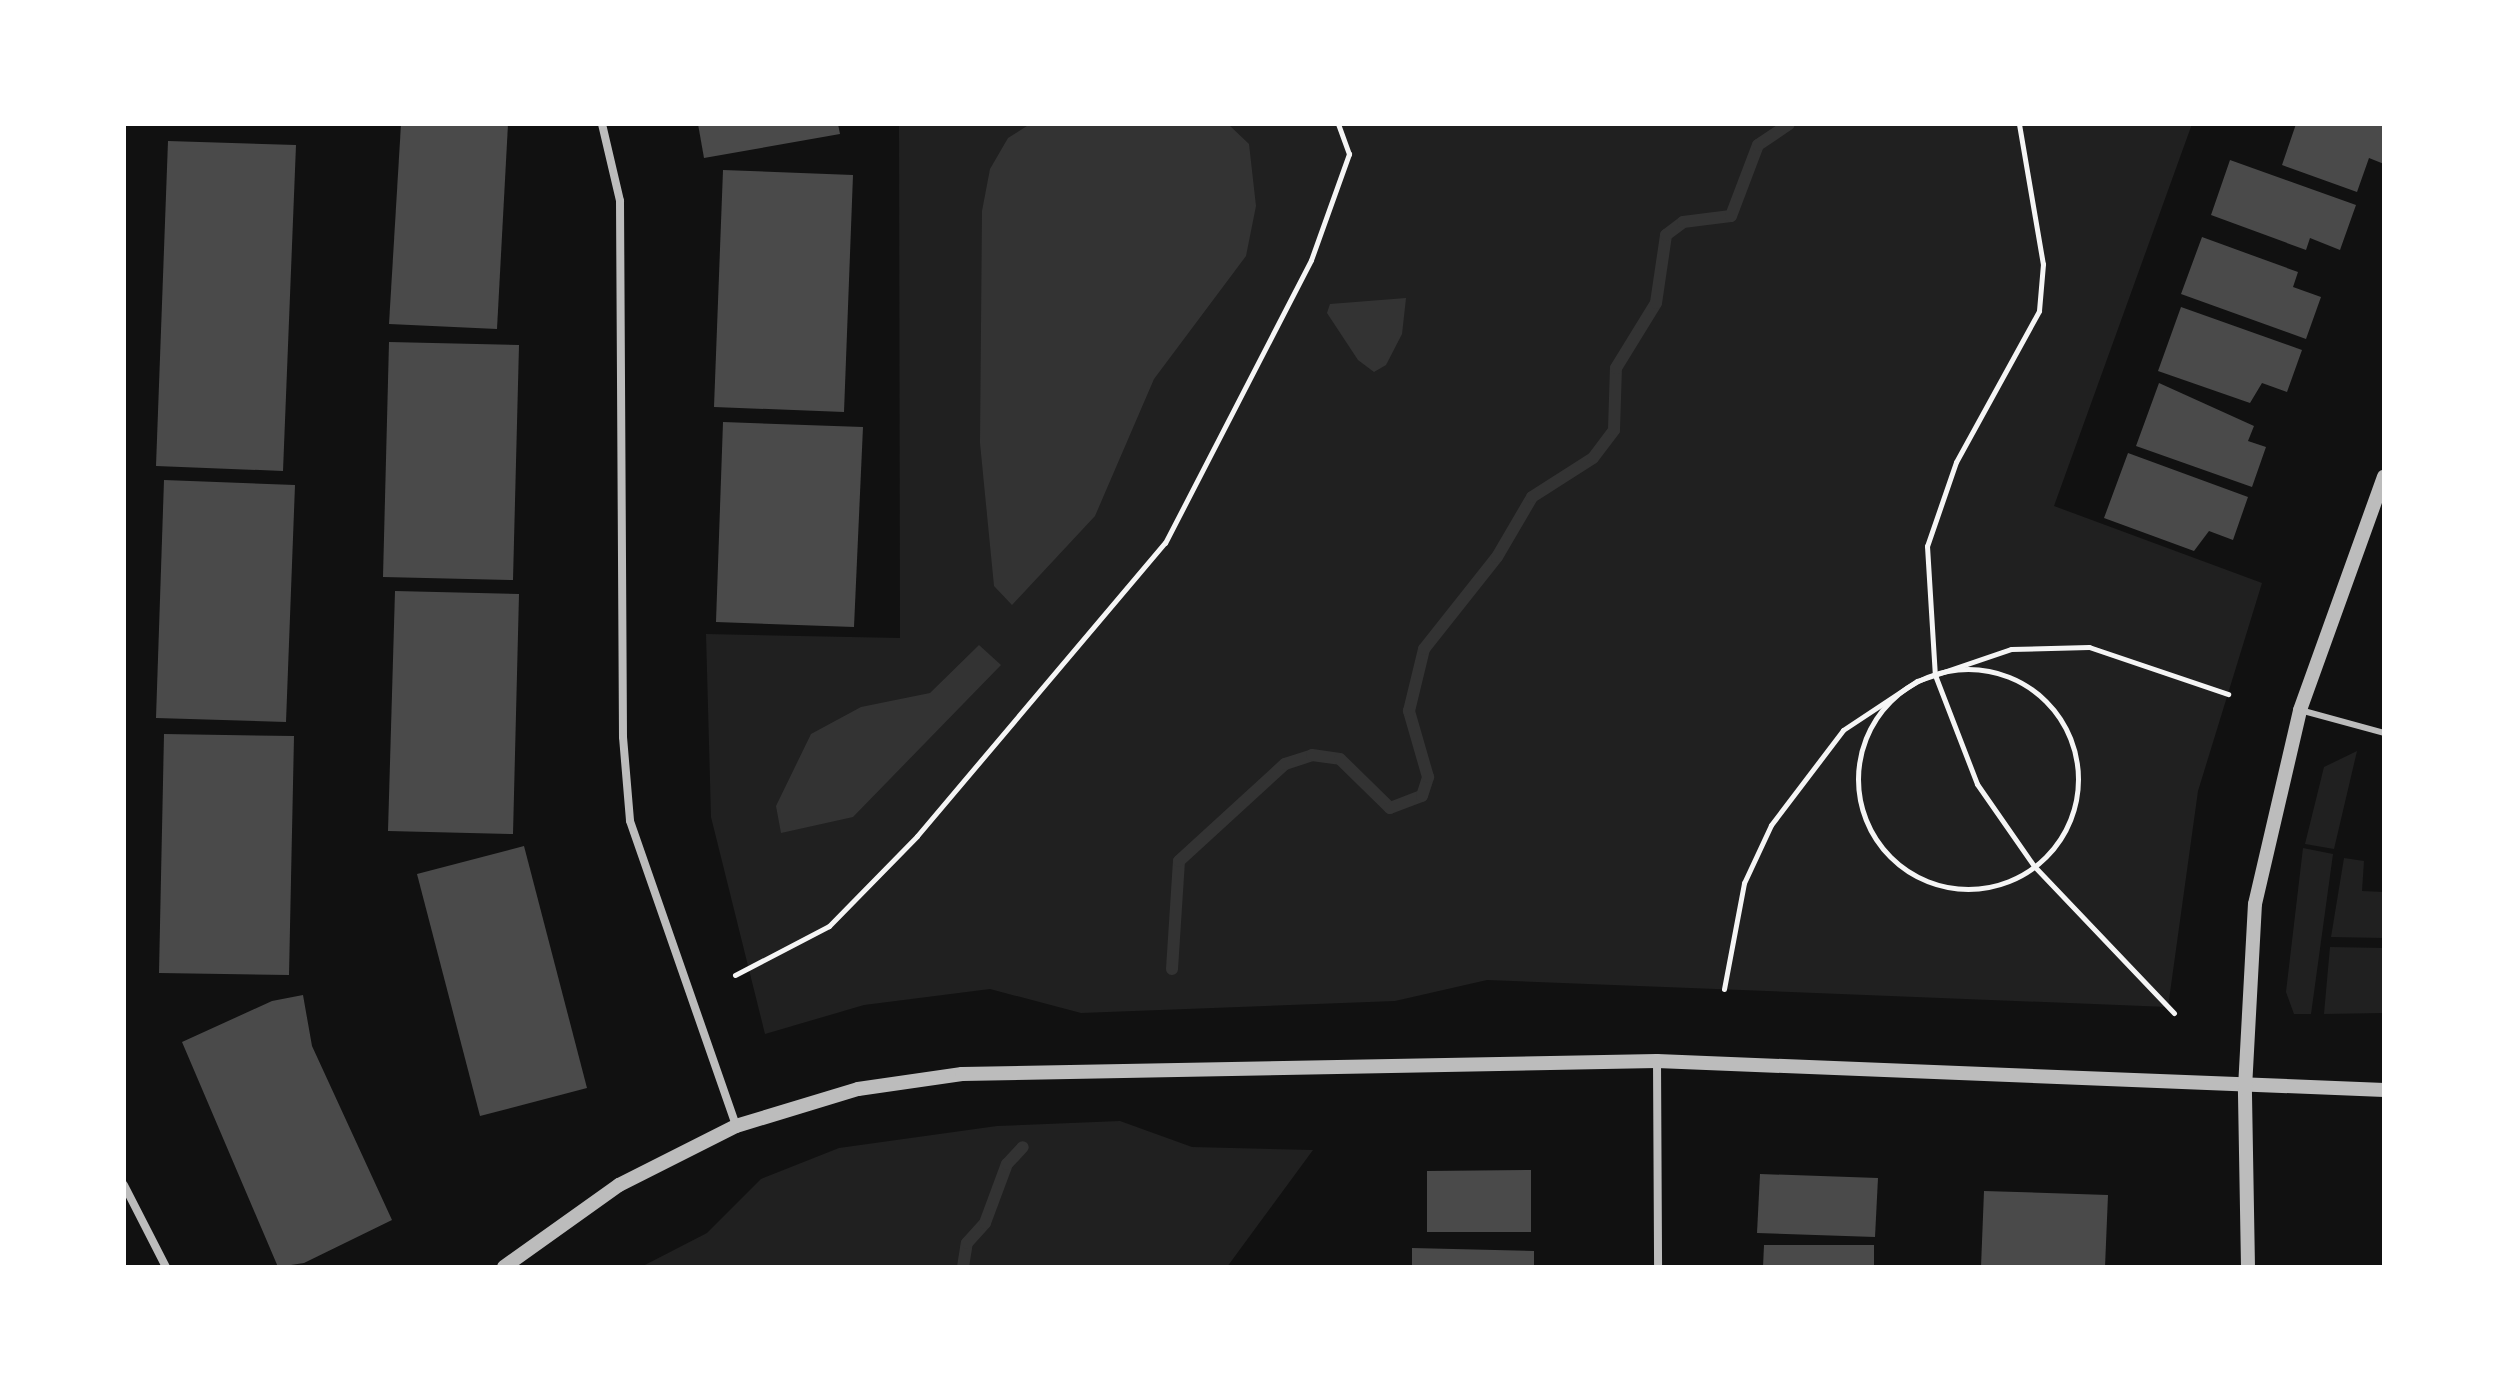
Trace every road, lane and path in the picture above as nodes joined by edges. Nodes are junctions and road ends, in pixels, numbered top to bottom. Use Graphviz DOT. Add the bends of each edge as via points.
graph roads {
  1 [pos="602,124"];
  2 [pos="1338,124"];
  3 [pos="2019,124"];
  4 [pos="2384,477"];
  5 [pos="1935,675"];
  6 [pos="1917,681"];
  7 [pos="2228,694"];
  8 [pos="2300,710"];
  9 [pos="2384,733"];
  10 [pos="2034,866"];
  11 [pos="735,975"];
  12 [pos="1724,989"];
  13 [pos="2174,1013"];
  14 [pos="1657,1061"];
  15 [pos="2245,1088"];
  16 [pos="2384,1090"];
  17 [pos="736,1126"];
  18 [pos="124,1185"];
  19 [pos="166,1267"];
  20 [pos="504,1267"];
  21 [pos="1658,1267"];
  22 [pos="2248,1267"];
  1 -- 17 [label="street" via="620,201 623,737 630,821"];
  2 -- 11 [label="path" via="1349,154 1311,260 1165,543 917,836 829,926"];
  3 -- 5 [label="path" via="2043,264 2039,311 1956,462 1927,546"];
  4 -- 8 [label="street"];
  5 -- 6 [label="path"];
  5 -- 7 [label="path" via="2011,649 2089,647"];
  5 -- 10 [label="path" via="1977,784"];
  5 -- 10 [label="path" via="1981,669 2012,677 2061,719 2078,781 2072,817"];
  6 -- 10 [label="path" via="1871,726 1859,760 1858,797 1870,831 1892,860 1922,880 1957,889 1993,887"];
  6 -- 12 [label="path" via="1843,730 1771,825 1744,883"];
  8 -- 9 [label="lane"];
  8 -- 15 [label="street" via="2255,904"];
  10 -- 13 [label="path"];
  14 -- 15 [label="street"];
  14 -- 17 [label="street" via="962,1074 858,1089"];
  14 -- 21 [label="street"];
  15 -- 16 [label="street"];
  15 -- 22 [label="street"];
  17 -- 20 [label="street" via="619,1185"];
  18 -- 19 [label="street"];
}
